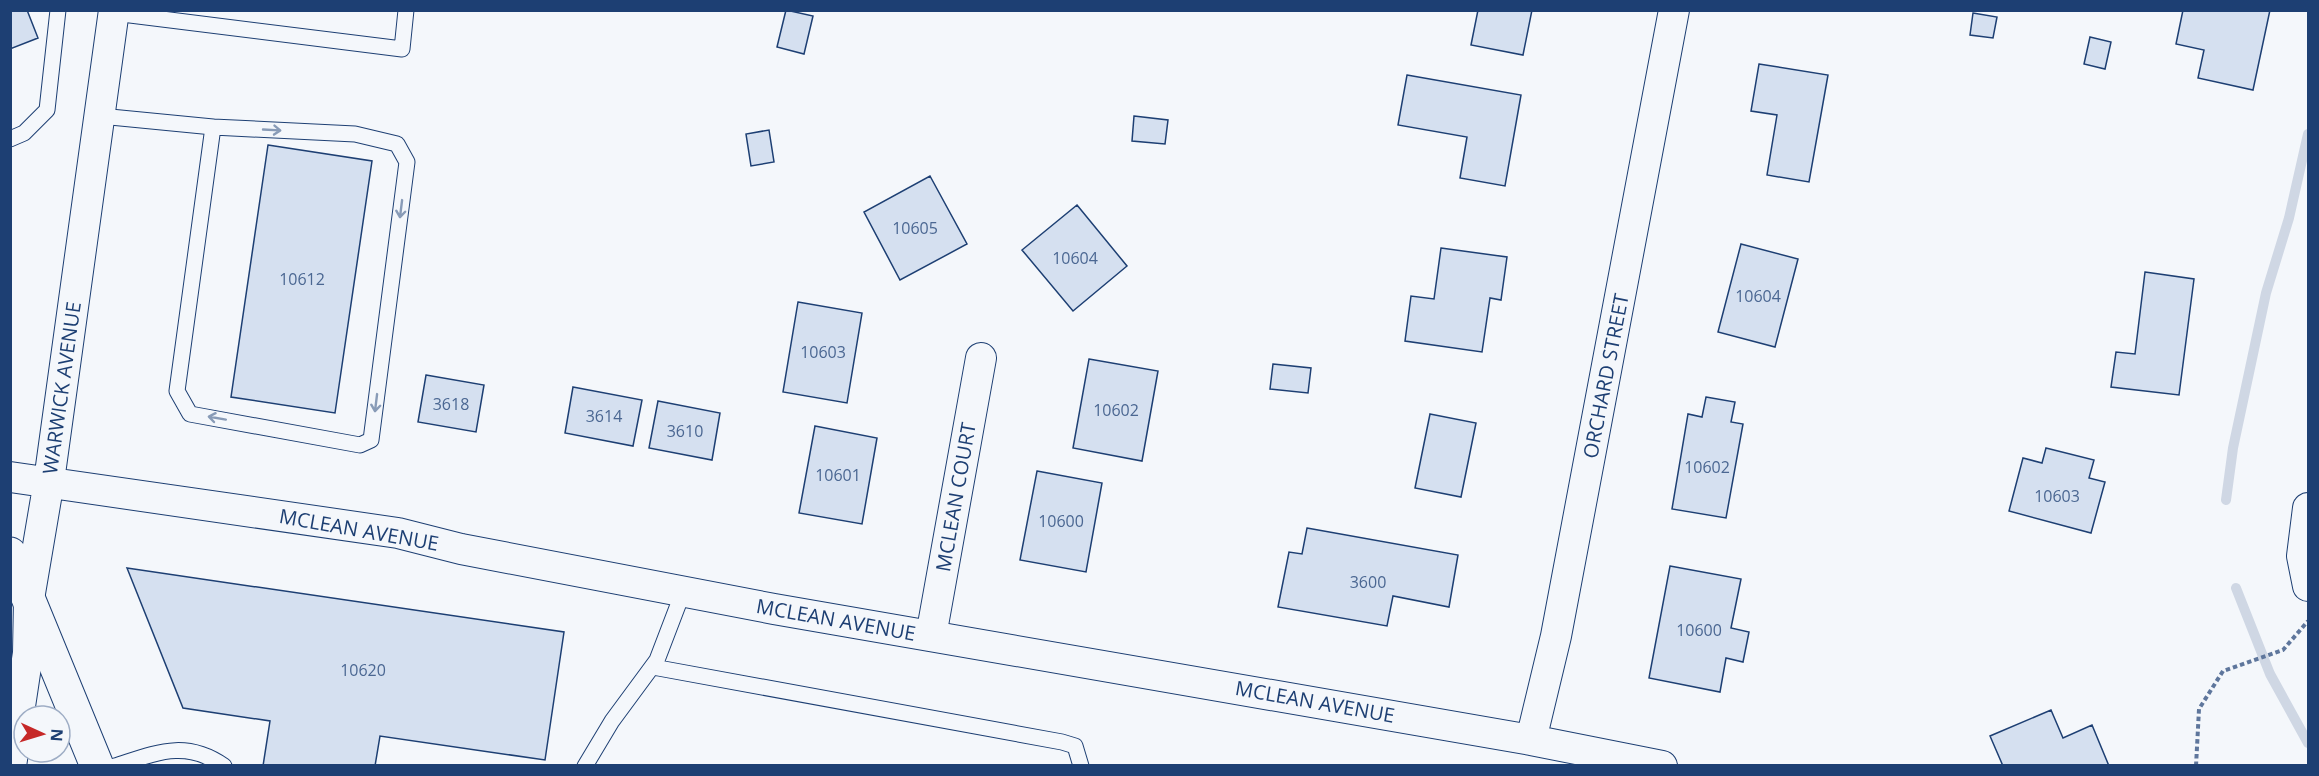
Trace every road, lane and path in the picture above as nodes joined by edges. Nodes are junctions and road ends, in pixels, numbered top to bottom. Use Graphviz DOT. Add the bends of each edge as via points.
graph roads {
  1 [pos="57,10"];
  2 [pos="406,10"];
  3 [pos="1674,10"];
  4 [pos="114,12"];
  5 [pos="100,116"];
  6 [pos="213,127"];
  7 [pos="10,139"];
  8 [pos="981,358"];
  9 [pos="10,477"];
  10 [pos="49,481"];
  11 [pos="2307,516"];
  12 [pos="10,554"];
  13 [pos="2308,586"];
  14 [pos="683,592"];
  15 [pos="20,604"];
  16 [pos="2308,621"];
  17 [pos="931,636"];
  18 [pos="653,666"];
  19 [pos="1531,740"];
  20 [pos="11,765"];
  21 [pos="97,765"];
  22 [pos="115,765"];
  23 [pos="224,765"];
  24 [pos="585,765"];
  25 [pos="1082,765"];
  26 [pos="1662,765"];
  27 [pos="2196,765"];
  1 -- 7 [label="lane" via="47,110 24,132"];
  2 -- 4 [label="lane" via="402,49"];
  3 -- 19 [label="street, ORCHARD STREET" via="1556,636"];
  4 -- 5 [label="street, WARWICK AVENUE"];
  5 -- 6 [label="lane"];
  5 -- 10 [label="street, WARWICK AVENUE"];
  6 -- 6 [label="lane, one-way" via="355,134 397,144 407,162 371,440 360,445 190,414 177,391"];
  8 -- 17 [label="street, MCLEAN COURT"];
  9 -- 10 [label="street, MCLEAN AVENUE"];
  10 -- 14 [label="street, MCLEAN AVENUE" via="398,533"];
  10 -- 15 [label="street, WARWICK AVENUE"];
  11 -- 13 [label="street" via="2302,556"];
  12 -- 15 [label="main road"];
  14 -- 17 [label="street, MCLEAN AVENUE"];
  14 -- 18 [label="lane"];
  15 -- 20 [label="street, WARWICK AVENUE" via="28,653"];
  15 -- 21 [label="main road"];
  16 -- 27 [label="path" via="2283,650 2223,671 2199,709"];
  17 -- 19 [label="street, MCLEAN AVENUE"];
  18 -- 24 [label="lane"];
  18 -- 25 [label="lane" via="1062,742 1075,746"];
  19 -- 26 [label="street, MCLEAN AVENUE"];
  22 -- 23 [label="lane" via="174,748 207,754"];
}
